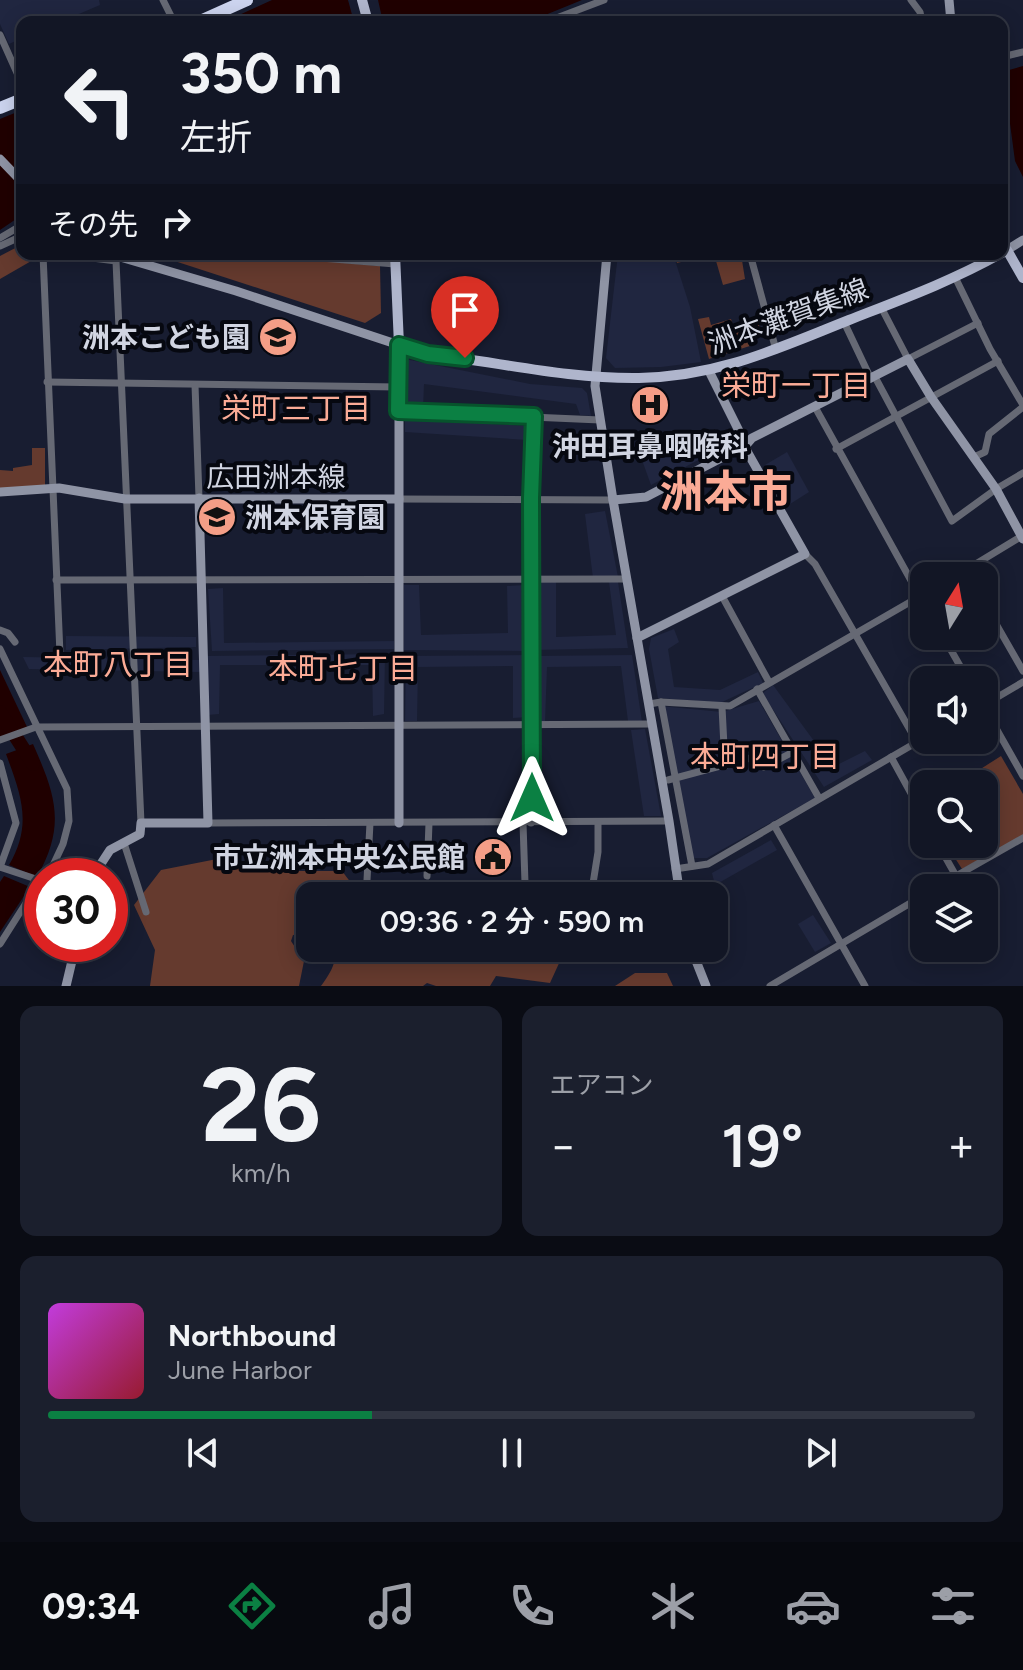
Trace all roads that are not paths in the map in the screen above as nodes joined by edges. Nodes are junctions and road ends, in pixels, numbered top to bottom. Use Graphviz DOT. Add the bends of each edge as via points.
graph roads {
  1 [pos="247,0"];
  2 [pos="604,0"];
  3 [pos="211,16"];
  4 [pos="562,16"];
  5 [pos="0,35"];
  6 [pos="16,71"];
  7 [pos="0,159"];
  8 [pos="16,176"];
  9 [pos="1008,256"];
  10 [pos="43,260"];
  11 [pos="108,260"];
  12 [pos="130,260"];
  13 [pos="395,260"];
  14 [pos="606,260"];
  15 [pos="752,260"];
  16 [pos="984,260"];
  17 [pos="955,277"];
  18 [pos="1023,278"];
  19 [pos="881,307"];
  20 [pos="844,322"];
  21 [pos="978,323"];
  22 [pos="399,345"];
  23 [pos="776,350"];
  24 [pos="908,359"];
  25 [pos="998,361"];
  26 [pos="709,371"];
  27 [pos="595,377"];
  28 [pos="873,378"];
  29 [pos="47,382"];
  30 [pos="120,382"];
  31 [pos="195,385"];
  32 [pos="398,387"];
  33 [pos="931,397"];
  34 [pos="1023,406"];
  35 [pos="815,407"];
  36 [pos="398,411"];
  37 [pos="534,416"];
  38 [pos="896,416"];
  39 [pos="600,420"];
  40 [pos="745,446"];
  41 [pos="836,449"];
  42 [pos="974,457"];
  43 [pos="1023,473"];
  44 [pos="52,488"];
  45 [pos="996,489"];
  46 [pos="0,492"];
  47 [pos="199,498"];
  48 [pos="531,498"];
  49 [pos="125,499"];
  50 [pos="399,499"];
  51 [pos="613,500"];
  52 [pos="1022,538"];
  53 [pos="805,554"];
  54 [pos="984,562"];
  55 [pos="910,577"];
  56 [pos="627,579"];
  57 [pos="56,580"];
  58 [pos="201,580"];
  59 [pos="400,580"];
  60 [pos="532,580"];
  61 [pos="128,581"];
  62 [pos="722,596"];
  63 [pos="910,605"];
  64 [pos="998,627"];
  65 [pos="0,630"];
  66 [pos="855,635"];
  67 [pos="637,638"];
  68 [pos="15,642"];
  69 [pos="0,649"];
  70 [pos="60,654"];
  71 [pos="1023,671"];
  72 [pos="769,682"];
  73 [pos="1023,682"];
  74 [pos="757,689"];
  75 [pos="998,697"];
  76 [pos="661,702"];
  77 [pos="649,704"];
  78 [pos="722,707"];
  79 [pos="652,724"];
  80 [pos="910,724"];
  81 [pos="399,725"];
  82 [pos="532,725"];
  83 [pos="135,726"];
  84 [pos="206,726"];
  85 [pos="36,727"];
  86 [pos="998,731"];
  87 [pos="0,740"];
  88 [pos="910,746"];
  89 [pos="793,752"];
  90 [pos="891,757"];
  91 [pos="0,763"];
  92 [pos="725,766"];
  93 [pos="1023,776"];
  94 [pos="677,778"];
  95 [pos="668,780"];
  96 [pos="9,791"];
  97 [pos="910,792"];
  98 [pos="0,794"];
  99 [pos="819,798"];
  100 [pos="669,821"];
  101 [pos="141,823"];
  102 [pos="208,823"];
  103 [pos="370,823"];
  104 [pos="399,823"];
  105 [pos="429,823"];
  106 [pos="527,823"];
  107 [pos="598,823"];
  108 [pos="774,825"];
  109 [pos="1023,838"];
  110 [pos="124,843"];
  111 [pos="56,858"];
  112 [pos="105,858"];
  113 [pos="692,866"];
  114 [pos="0,867"];
  115 [pos="675,869"];
  116 [pos="960,874"];
  117 [pos="427,876"];
  118 [pos="24,877"];
  119 [pos="367,880"];
  120 [pos="525,882"];
  121 [pos="593,882"];
  122 [pos="677,882"];
  123 [pos="910,903"];
  124 [pos="24,906"];
  125 [pos="146,912"];
  126 [pos="841,943"];
  127 [pos="0,944"];
  128 [pos="72,962"];
  129 [pos="697,962"];
  130 [pos="66,986"];
  131 [pos="706,986"];
  132 [pos="770,986"];
  133 [pos="865,986"];
  1 -- 3 [label="highway"];
  2 -- 4 [label="street"];
  5 -- 6 [label="street"];
  7 -- 8 [label="street"];
  9 -- 18 [label="main road"];
  10 -- 29 [label="street"];
  11 -- 30 [label="street" via="116,261"];
  12 -- 22 [label="street"];
  13 -- 22 [label="main road"];
  14 -- 27 [label="street"];
  15 -- 23 [label="street"];
  16 -- 17 [label="main road, 洲本灘賀集線"];
  17 -- 19 [label="main road, 洲本灘賀集線"];
  17 -- 21 [label="street"];
  19 -- 20 [label="main road, 洲本灘賀集線"];
  19 -- 24 [label="street"];
  20 -- 23 [label="main road, 洲本灘賀集線"];
  20 -- 28 [label="street"];
  21 -- 24 [label="street"];
  21 -- 25 [label="street"];
  22 -- 27 [label="main road, 洲本灘賀集線" via="428,354"];
  22 -- 32 [label="street"];
  23 -- 26 [label="main road, 洲本灘賀集線"];
  24 -- 28 [label="street"];
  24 -- 33 [label="street"];
  25 -- 33 [label="street"];
  25 -- 34 [label="street"];
  26 -- 27 [label="main road, 洲本灘賀集線"];
  26 -- 40 [label="street"];
  27 -- 39 [label="street"];
  28 -- 35 [label="street"];
  28 -- 38 [label="street"];
  29 -- 30 [label="street"];
  29 -- 44 [label="street"];
  30 -- 31 [label="street"];
  30 -- 49 [label="street"];
  31 -- 32 [label="street"];
  31 -- 47 [label="street"];
  32 -- 36 [label="street"];
  33 -- 38 [label="street"];
  33 -- 42 [label="street"];
  34 -- 42 [label="street" via="989,434 985,452"];
  35 -- 40 [label="street"];
  35 -- 41 [label="street"];
  36 -- 37 [label="street"];
  36 -- 50 [label="street"];
  37 -- 39 [label="street"];
  37 -- 48 [label="street"];
  38 -- 41 [label="street"];
  38 -- 45 [label="street" via="952,521"];
  39 -- 51 [label="street"];
  40 -- 51 [label="street" via="646,497"];
  40 -- 53 [label="street"];
  41 -- 55 [label="street"];
  42 -- 45 [label="street"];
  43 -- 45 [label="street"];
  44 -- 46 [label="street, 広田洲本線"];
  44 -- 49 [label="street, 広田洲本線"];
  44 -- 57 [label="street"];
  45 -- 52 [label="street"];
  47 -- 49 [label="street, 広田洲本線"];
  47 -- 50 [label="street, 広田洲本線"];
  47 -- 58 [label="street"];
  48 -- 50 [label="street"];
  48 -- 51 [label="street"];
  48 -- 60 [label="street"];
  49 -- 61 [label="street"];
  50 -- 59 [label="street"];
  51 -- 56 [label="street"];
  52 -- 54 [label="street"];
  53 -- 62 [label="street"];
  53 -- 66 [label="street"];
  56 -- 60 [label="street"];
  56 -- 67 [label="street"];
  57 -- 61 [label="street"];
  57 -- 70 [label="street"];
  58 -- 59 [label="street"];
  58 -- 61 [label="street"];
  58 -- 84 [label="street"];
  59 -- 60 [label="street"];
  59 -- 81 [label="street"];
  60 -- 82 [label="street"];
  61 -- 83 [label="street"];
  62 -- 67 [label="street"];
  62 -- 72 [label="street"];
  63 -- 66 [label="street"];
  64 -- 71 [label="street"];
  65 -- 68 [label="street"];
  66 -- 72 [label="street"];
  66 -- 80 [label="street"];
  67 -- 77 [label="street"];
  69 -- 85 [label="street"];
  72 -- 74 [label="street"];
  73 -- 75 [label="street"];
  74 -- 78 [label="street"];
  74 -- 89 [label="street"];
  76 -- 77 [label="street"];
  76 -- 78 [label="street"];
  76 -- 94 [label="street"];
  77 -- 79 [label="street"];
  78 -- 92 [label="street"];
  79 -- 82 [label="street"];
  79 -- 100 [label="street"];
  81 -- 82 [label="street"];
  81 -- 84 [label="street"];
  81 -- 104 [label="street"];
  82 -- 106 [label="street"];
  83 -- 84 [label="street"];
  83 -- 85 [label="street"];
  83 -- 101 [label="street"];
  84 -- 102 [label="street"];
  85 -- 87 [label="street"];
  85 -- 111 [label="street" via="67,789 69,821"];
  86 -- 93 [label="street"];
  88 -- 90 [label="street"];
  89 -- 92 [label="street" via="764,767 758,756"];
  89 -- 99 [label="street"];
  90 -- 97 [label="street"];
  90 -- 99 [label="street"];
  91 -- 96 [label="street"];
  92 -- 94 [label="street"];
  94 -- 95 [label="street"];
  94 -- 113 [label="street"];
  96 -- 98 [label="street"];
  96 -- 114 [label="street" via="16,823"];
  99 -- 108 [label="street"];
  100 -- 107 [label="street"];
  100 -- 115 [label="street"];
  101 -- 102 [label="street"];
  101 -- 110 [label="street" via="140,834"];
  102 -- 103 [label="street"];
  103 -- 104 [label="street"];
  103 -- 119 [label="street"];
  104 -- 105 [label="street"];
  105 -- 106 [label="street"];
  105 -- 117 [label="street"];
  106 -- 107 [label="street"];
  106 -- 120 [label="street"];
  107 -- 121 [label="street"];
  108 -- 113 [label="street" via="708,864"];
  108 -- 126 [label="street"];
  109 -- 116 [label="street"];
  110 -- 112 [label="street"];
  110 -- 125 [label="street"];
  113 -- 115 [label="street"];
  114 -- 118 [label="street"];
  115 -- 122 [label="street"];
  123 -- 126 [label="street"];
  124 -- 127 [label="street"];
  126 -- 132 [label="street"];
  126 -- 133 [label="street"];
  128 -- 130 [label="street"];
  129 -- 131 [label="street"];
}
